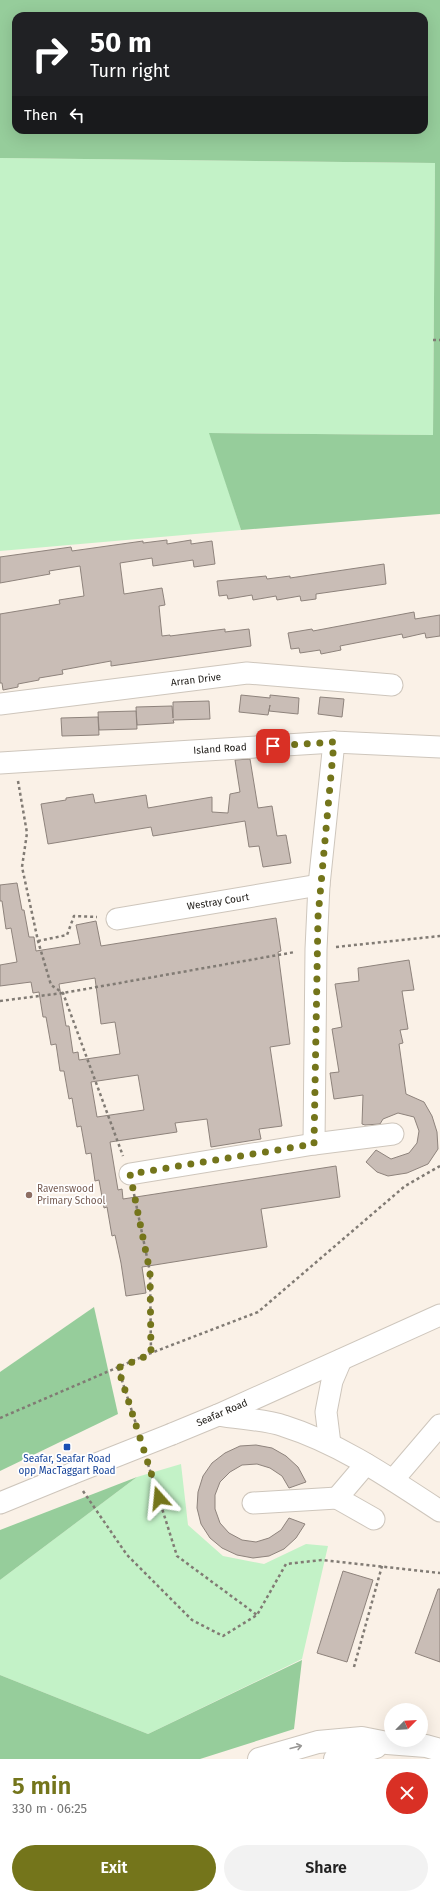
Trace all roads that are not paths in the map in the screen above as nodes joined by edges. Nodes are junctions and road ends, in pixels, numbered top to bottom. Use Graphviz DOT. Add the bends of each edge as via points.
graph roads {
  1 [pos="392,685"];
  2 [pos="0,704"];
  3 [pos="334,742"];
  4 [pos="440,748"];
  5 [pos="7,763"];
  6 [pos="319,885"];
  7 [pos="117,919"];
  8 [pos="393,1134"];
  9 [pos="314,1144"];
  10 [pos="130,1174"];
  11 [pos="440,1315"];
  12 [pos="340,1360"];
  13 [pos="218,1416"];
  14 [pos="440,1425"];
  15 [pos="330,1444"];
  16 [pos="366,1464"];
  17 [pos="393,1480"];
  18 [pos="337,1498"];
  19 [pos="0,1503"];
  20 [pos="253,1503"];
  21 [pos="440,1511"];
  22 [pos="374,1519"];
  23 [pos="384,1743"];
  24 [pos="384,1745"];
  25 [pos="428,1747"];
  26 [pos="440,1750"];
  27 [pos="259,1759"];
  28 [pos="335,1759"];
  1 -- 2 [label="street, Arran Drive" via="247,673"];
  3 -- 4 [label="street, Island Road"];
  3 -- 5 [label="street, Island Road"];
  3 -- 6 [label="street"];
  6 -- 7 [label="street, Westray Court"];
  6 -- 9 [label="street"];
  8 -- 9 [label="street"];
  9 -- 10 [label="street"];
  11 -- 12 [label="street, Seafar Road"];
  12 -- 13 [label="street, Seafar Road"];
  12 -- 15 [label="street" via="332,1381 326,1412"];
  13 -- 15 [label="street" via="283,1425"];
  13 -- 19 [label="street, Seafar Road, bridge"];
  14 -- 17 [label="street"];
  15 -- 16 [label="street"];
  16 -- 17 [label="street"];
  16 -- 18 [label="street"];
  17 -- 21 [label="street"];
  18 -- 20 [label="street"];
  18 -- 22 [label="street"];
  27 -- 23 [label="main road, one-way" via="318,1742 362,1738"];
  24 -- 28 [label="main road"];
  25 -- 26 [label="main road"];
}
